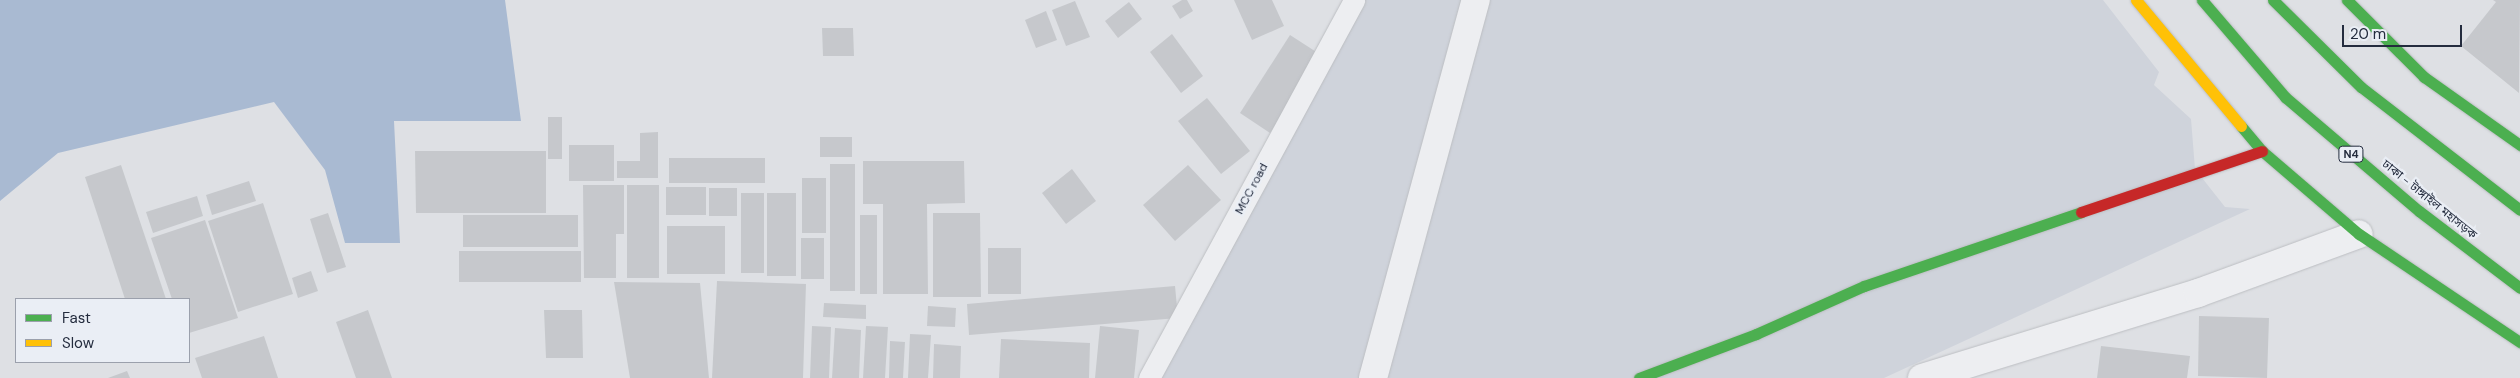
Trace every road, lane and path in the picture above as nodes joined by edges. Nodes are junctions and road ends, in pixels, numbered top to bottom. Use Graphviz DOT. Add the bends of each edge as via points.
graph roads {
  1 [pos="1354,0"];
  2 [pos="1476,0"];
  3 [pos="2136,0"];
  4 [pos="2202,0"];
  5 [pos="2274,0"];
  6 [pos="2348,0"];
  7 [pos="2520,146"];
  8 [pos="2262,151"];
  9 [pos="2520,210"];
  10 [pos="2359,234"];
  11 [pos="2520,288"];
  12 [pos="2520,342"];
  13 [pos="1149,378"];
  14 [pos="1373,378"];
  15 [pos="1639,378"];
  16 [pos="1922,378"];
  1 -- 13 [label="lane, MCC road"];
  2 -- 14 [label="street"];
  3 -- 8 [label="main road"];
  4 -- 11 [label="main road, ঢাকা - টাঙ্গাইল মহাসড়ক / N4" via="2285,97 2419,211"];
  5 -- 9 [label="main road" via="2361,87"];
  6 -- 7 [label="main road" via="2424,77"];
  8 -- 10 [label="main road"];
  8 -- 15 [label="main road" via="1864,286 1756,334"];
  10 -- 12 [label="main road"];
  10 -- 16 [label="street" via="2198,293"];
}
